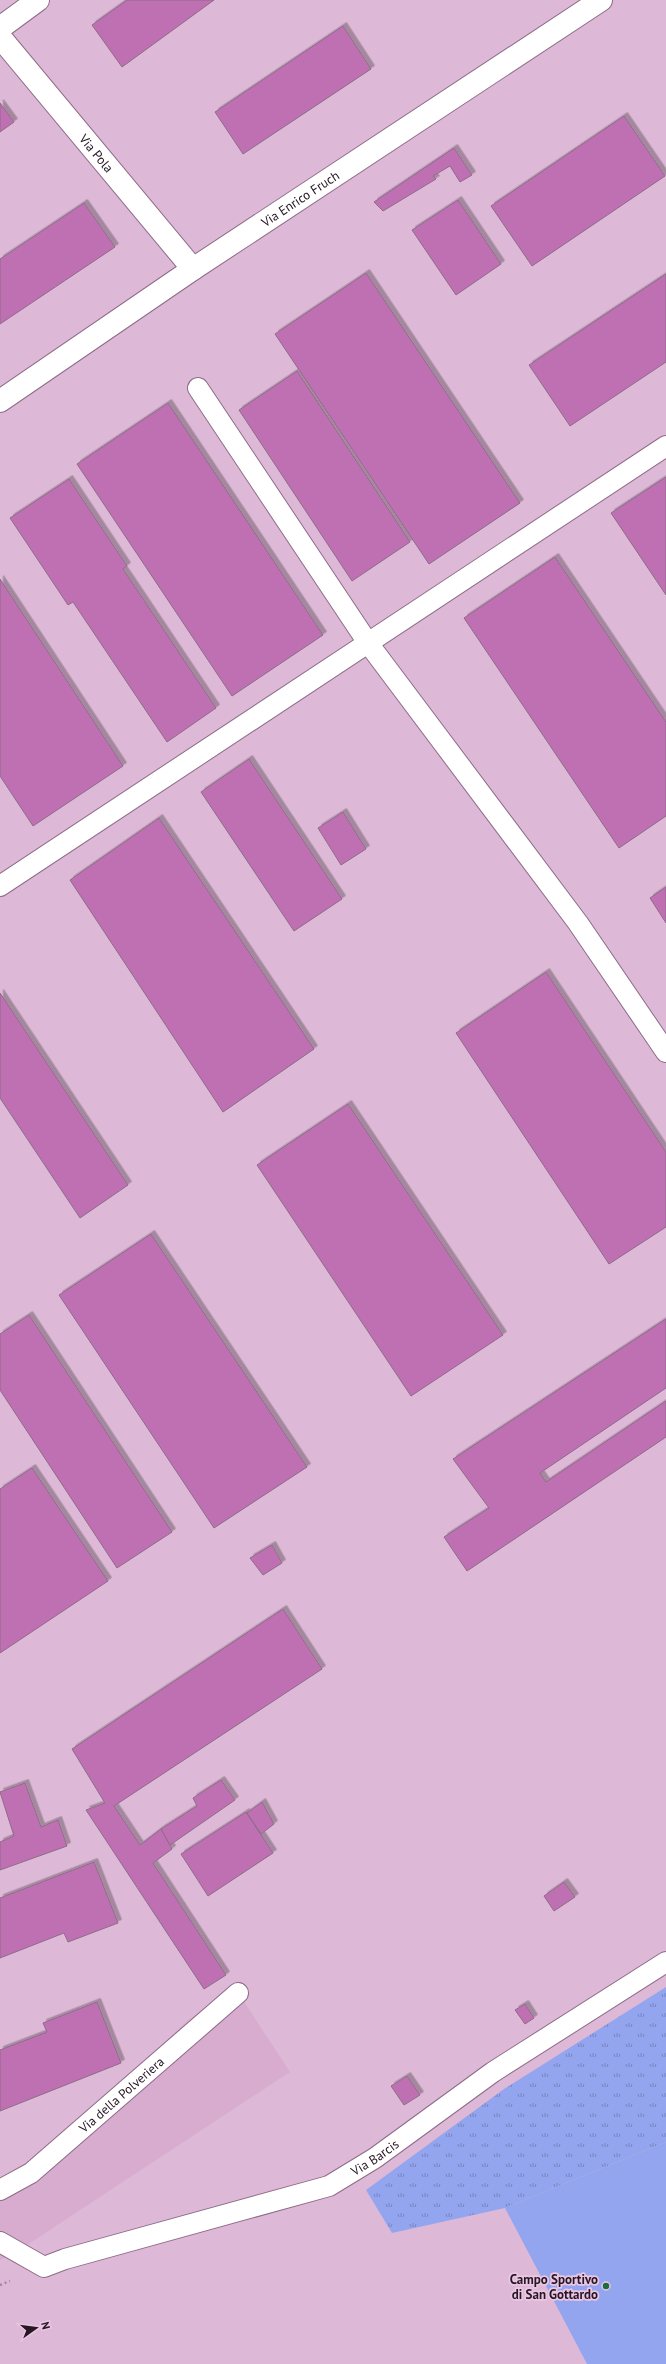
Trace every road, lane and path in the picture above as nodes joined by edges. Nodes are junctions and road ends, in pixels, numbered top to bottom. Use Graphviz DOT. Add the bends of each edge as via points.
graph roads {
  1 [pos="38,0"];
  2 [pos="601,0"];
  3 [pos="0,28"];
  4 [pos="0,37"];
  5 [pos="193,269"];
  6 [pos="198,388"];
  7 [pos="0,401"];
  8 [pos="666,446"];
  9 [pos="368,643"];
  10 [pos="0,886"];
  11 [pos="666,1052"];
  12 [pos="666,1962"];
  13 [pos="238,1993"];
  14 [pos="0,2190"];
  15 [pos="0,2242"];
  1 -- 3 [label="street"];
  2 -- 5 [label="street, Via Enrico Fruch"];
  4 -- 5 [label="street, Via Pola"];
  5 -- 7 [label="street, Via Enrico Fruch"];
  6 -- 9 [label="lane"];
  8 -- 9 [label="lane"];
  9 -- 10 [label="lane"];
  9 -- 11 [label="lane" via="578,923"];
  12 -- 15 [label="lane, Via Barcis" via="493,2072 375,2158 329,2186 44,2267"];
  13 -- 14 [label="lane, Via della Polveriera" via="31,2174"];
}
